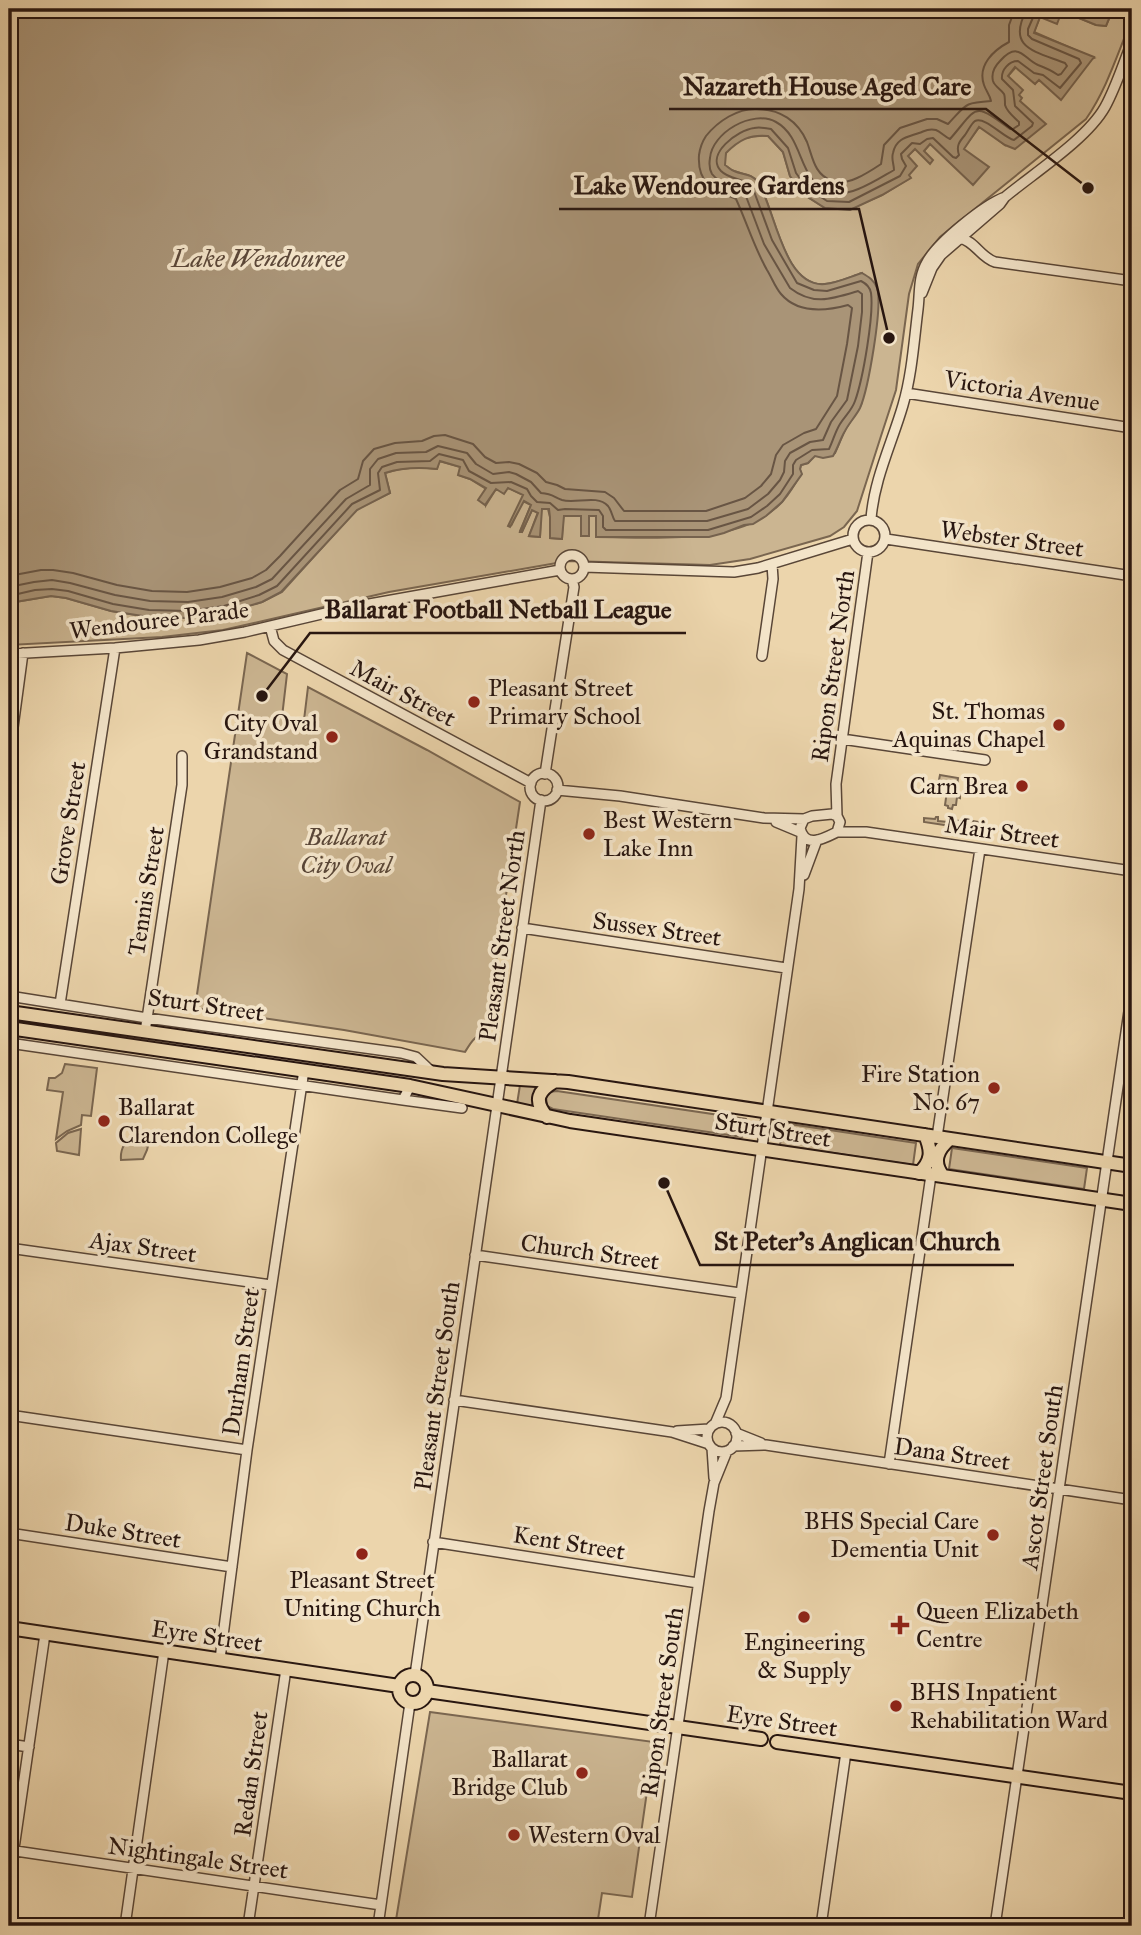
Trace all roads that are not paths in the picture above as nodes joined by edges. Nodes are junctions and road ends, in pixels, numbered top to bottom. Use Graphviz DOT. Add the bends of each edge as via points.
graph roads {
  1 [pos="1131,47"];
  2 [pos="963,232"];
  3 [pos="1132,281"];
  4 [pos="906,394"];
  5 [pos="1132,428"];
  6 [pos="871,519"];
  7 [pos="853,539"];
  8 [pos="886,539"];
  9 [pos="868,552"];
  10 [pos="772,564"];
  11 [pos="584,567"];
  12 [pos="560,570"];
  13 [pos="1132,576"];
  14 [pos="572,579"];
  15 [pos="270,626"];
  16 [pos="115,648"];
  17 [pos="23,653"];
  18 [pos="9,654"];
  19 [pos="762,656"];
  20 [pos="842,739"];
  21 [pos="182,756"];
  22 [pos="9,757"];
  23 [pos="985,761"];
  24 [pos="545,774"];
  25 [pos="531,783"];
  26 [pos="836,784"];
  27 [pos="557,790"];
  28 [pos="541,800"];
  29 [pos="824,815"];
  30 [pos="764,818"];
  31 [pos="838,818"];
  32 [pos="804,820"];
  33 [pos="837,832"];
  34 [pos="866,832"];
  35 [pos="801,834"];
  36 [pos="817,840"];
  37 [pos="980,849"];
  38 [pos="1132,871"];
  39 [pos="799,889"];
  40 [pos="522,928"];
  41 [pos="786,968"];
  42 [pos="1132,991"];
  43 [pos="9,996"];
  44 [pos="60,1004"];
  45 [pos="9,1012"];
  46 [pos="146,1017"];
  47 [pos="9,1028"];
  48 [pos="145,1032"];
  49 [pos="9,1043"];
  50 [pos="304,1070"];
  51 [pos="433,1073"];
  52 [pos="501,1078"];
  53 [pos="555,1081"];
  54 [pos="302,1085"];
  55 [pos="410,1086"];
  56 [pos="403,1100"];
  57 [pos="497,1104"];
  58 [pos="462,1108"];
  59 [pos="766,1112"];
  60 [pos="547,1117"];
  61 [pos="937,1137"];
  62 [pos="761,1149"];
  63 [pos="1107,1162"];
  64 [pos="1132,1166"];
  65 [pos="931,1175"];
  66 [pos="1102,1200"];
  67 [pos="1132,1204"];
  68 [pos="9,1248"];
  69 [pos="475,1255"];
  70 [pos="271,1285"];
  71 [pos="740,1293"];
  72 [pos="726,1398"];
  73 [pos="454,1400"];
  74 [pos="9,1415"];
  75 [pos="712,1427"];
  76 [pos="733,1429"];
  77 [pos="672,1432"];
  78 [pos="766,1445"];
  79 [pos="710,1446"];
  80 [pos="730,1448"];
  81 [pos="247,1450"];
  82 [pos="889,1464"];
  83 [pos="714,1483"];
  84 [pos="1059,1489"];
  85 [pos="1132,1500"];
  86 [pos="9,1533"];
  87 [pos="433,1542"];
  88 [pos="232,1567"];
  89 [pos="698,1583"];
  90 [pos="9,1628"];
  91 [pos="45,1634"];
  92 [pos="164,1651"];
  93 [pos="219,1659"];
  94 [pos="286,1669"];
  95 [pos="415,1675"];
  96 [pos="399,1686"];
  97 [pos="427,1691"];
  98 [pos="410,1703"];
  99 [pos="677,1727"];
  100 [pos="761,1740"];
  101 [pos="777,1742"];
  102 [pos="9,1744"];
  103 [pos="29,1747"];
  104 [pos="846,1752"];
  105 [pos="1017,1776"];
  106 [pos="1132,1793"];
  107 [pos="11,1850"];
  108 [pos="133,1868"];
  109 [pos="9,1883"];
  110 [pos="254,1885"];
  111 [pos="381,1905"];
  112 [pos="125,1926"];
  113 [pos="248,1926"];
  114 [pos="378,1926"];
  115 [pos="649,1926"];
  116 [pos="821,1926"];
  117 [pos="995,1926"];
  1 -- 2 [label="street" via="1095,121"];
  2 -- 3 [label="street" via="985,257 999,263"];
  2 -- 4 [label="street" via="935,263 919,300"];
  4 -- 5 [label="street, Victoria Avenue"];
  4 -- 6 [label="street" via="878,480"];
  6 -- 7 [label="street" via="856,525"];
  6 -- 8 [label="street" via="881,524"];
  7 -- 9 [label="street"];
  7 -- 10 [label="street"];
  8 -- 9 [label="street" via="877,550"];
  8 -- 13 [label="street, Webster Street"];
  9 -- 20 [label="street, Ripon Street North"];
  10 -- 11 [label="street" via="720,572"];
  10 -- 19 [label="street"];
  11 -- 12 [label="street" via="579,556 570,555 561,562"];
  11 -- 14 [label="street" via="581,576"];
  12 -- 14 [label="street"];
  12 -- 15 [label="street, Wendouree Parade"];
  14 -- 24 [label="street"];
  15 -- 16 [label="street, Wendouree Parade" via="199,640"];
  15 -- 25 [label="street, Mair Street" via="274,641 283,650"];
  16 -- 17 [label="street, Wendouree Parade"];
  16 -- 44 [label="street, Grove Street"];
  17 -- 18 [label="street, Wendouree Parade"];
  17 -- 22 [label="street"];
  20 -- 23 [label="street"];
  20 -- 26 [label="street, Ripon Street North"];
  21 -- 46 [label="street, Tennis Street" via="182,785"];
  24 -- 25 [label="street"];
  24 -- 27 [label="street" via="555,780"];
  25 -- 28 [label="street" via="532,794"];
  26 -- 29 [label="street, Ripon Street North"];
  26 -- 31 [label="street, Ripon Street North"];
  27 -- 28 [label="street" via="552,798"];
  27 -- 30 [label="street"];
  28 -- 40 [label="street, Pleasant Street North"];
  29 -- 31 [label="street"];
  29 -- 32 [label="street"];
  30 -- 32 [label="street"];
  30 -- 35 [label="street"];
  31 -- 33 [label="street"];
  31 -- 34 [label="street, Mair Street"];
  32 -- 35 [label="street"];
  33 -- 34 [label="street, Mair Street"];
  33 -- 36 [label="street"];
  34 -- 37 [label="street, Mair Street"];
  35 -- 36 [label="street"];
  35 -- 39 [label="street"];
  36 -- 39 [label="street"];
  37 -- 38 [label="street, Mair Street"];
  37 -- 61 [label="street"];
  39 -- 41 [label="street"];
  40 -- 41 [label="street, Sussex Street"];
  40 -- 52 [label="street, Pleasant Street North"];
  41 -- 59 [label="street"];
  42 -- 63 [label="street, Ascot Street South"];
  43 -- 44 [label="street, Sturt Street"];
  44 -- 46 [label="street, Sturt Street"];
  45 -- 48 [label="main road, Sturt Street"];
  46 -- 48 [label="street, Tennis Street"];
  46 -- 51 [label="street, Sturt Street" via="401,1053 416,1056"];
  47 -- 50 [label="main road, Sturt Street"];
  48 -- 51 [label="main road, Sturt Street"];
  49 -- 54 [label="street"];
  50 -- 54 [label="street, Durham Street"];
  50 -- 55 [label="main road, Sturt Street"];
  51 -- 52 [label="main road, Sturt Street"];
  52 -- 53 [label="main road, Sturt Street"];
  52 -- 57 [label="street, Pleasant Street North"];
  53 -- 59 [label="main road, Sturt Street"];
  53 -- 60 [label="main road" via="544,1087 539,1097"];
  54 -- 56 [label="street"];
  54 -- 70 [label="street, Durham Street"];
  55 -- 56 [label="street"];
  55 -- 57 [label="main road, Sturt Street"];
  56 -- 58 [label="street"];
  57 -- 60 [label="main road, Sturt Street"];
  57 -- 69 [label="street, Pleasant Street South"];
  59 -- 61 [label="main road, Sturt Street"];
  59 -- 62 [label="street"];
  60 -- 62 [label="main road, Sturt Street"];
  61 -- 63 [label="main road, Sturt Street"];
  61 -- 65 [label="main road" via="930,1152"];
  61 -- 65 [label="main road" via="943,1145"];
  62 -- 65 [label="main road, Sturt Street"];
  62 -- 71 [label="street"];
  63 -- 64 [label="main road, Sturt Street"];
  63 -- 66 [label="street, Ascot Street South"];
  65 -- 66 [label="main road, Sturt Street"];
  65 -- 82 [label="street"];
  66 -- 67 [label="main road, Sturt Street"];
  66 -- 84 [label="street, Ascot Street South"];
  68 -- 70 [label="street, Ajax Street"];
  69 -- 71 [label="street, Church Street"];
  69 -- 73 [label="street, Pleasant Street South"];
  70 -- 81 [label="street, Durham Street"];
  71 -- 72 [label="street"];
  72 -- 75 [label="street"];
  72 -- 76 [label="street"];
  73 -- 77 [label="street"];
  73 -- 87 [label="street, Pleasant Street South"];
  74 -- 81 [label="street"];
  75 -- 76 [label="street" via="723,1423"];
  75 -- 77 [label="street"];
  75 -- 79 [label="street" via="707,1436"];
  76 -- 78 [label="street, Dana Street"];
  76 -- 80 [label="street" via="736,1440"];
  77 -- 79 [label="street"];
  78 -- 80 [label="street, Dana Street"];
  78 -- 82 [label="street, Dana Street"];
  79 -- 80 [label="street" via="719,1451"];
  79 -- 83 [label="street, Ripon Street South"];
  80 -- 83 [label="street, Ripon Street South"];
  81 -- 88 [label="street, Durham Street"];
  82 -- 84 [label="street, Dana Street"];
  83 -- 89 [label="street, Ripon Street South"];
  84 -- 85 [label="street, Dana Street"];
  84 -- 105 [label="street, Ascot Street South"];
  86 -- 88 [label="street, Duke Street"];
  87 -- 89 [label="street, Kent Street"];
  87 -- 95 [label="street, Pleasant Street South"];
  88 -- 93 [label="street, Durham Street"];
  89 -- 99 [label="street, Ripon Street South"];
  90 -- 91 [label="main road, Eyre Street"];
  91 -- 92 [label="main road, Eyre Street"];
  91 -- 103 [label="street"];
  92 -- 93 [label="main road, Eyre Street"];
  92 -- 108 [label="street"];
  93 -- 94 [label="main road, Eyre Street"];
  94 -- 96 [label="main road, Eyre Street"];
  94 -- 110 [label="street, Redan Street"];
  95 -- 96 [label="main road" via="405,1677"];
  95 -- 97 [label="main road" via="425,1680"];
  96 -- 98 [label="main road" via="401,1697"];
  97 -- 98 [label="main road" via="421,1700"];
  97 -- 99 [label="main road, Eyre Street"];
  98 -- 111 [label="street"];
  99 -- 100 [label="main road, Eyre Street"];
  99 -- 115 [label="street, Ripon Street South"];
  100 -- 101 [label="street, Eyre Street"];
  101 -- 104 [label="main road, Eyre Street"];
  102 -- 103 [label="street"];
  103 -- 107 [label="street"];
  104 -- 105 [label="main road, Eyre Street"];
  104 -- 116 [label="street"];
  105 -- 106 [label="main road, Eyre Street"];
  105 -- 117 [label="street, Ascot Street South"];
  107 -- 108 [label="street, Nightingale Street"];
  107 -- 109 [label="street"];
  108 -- 110 [label="street, Nightingale Street"];
  108 -- 112 [label="street"];
  110 -- 111 [label="street, Nightingale Street"];
  110 -- 113 [label="street, Redan Street"];
  111 -- 114 [label="street"];
}
